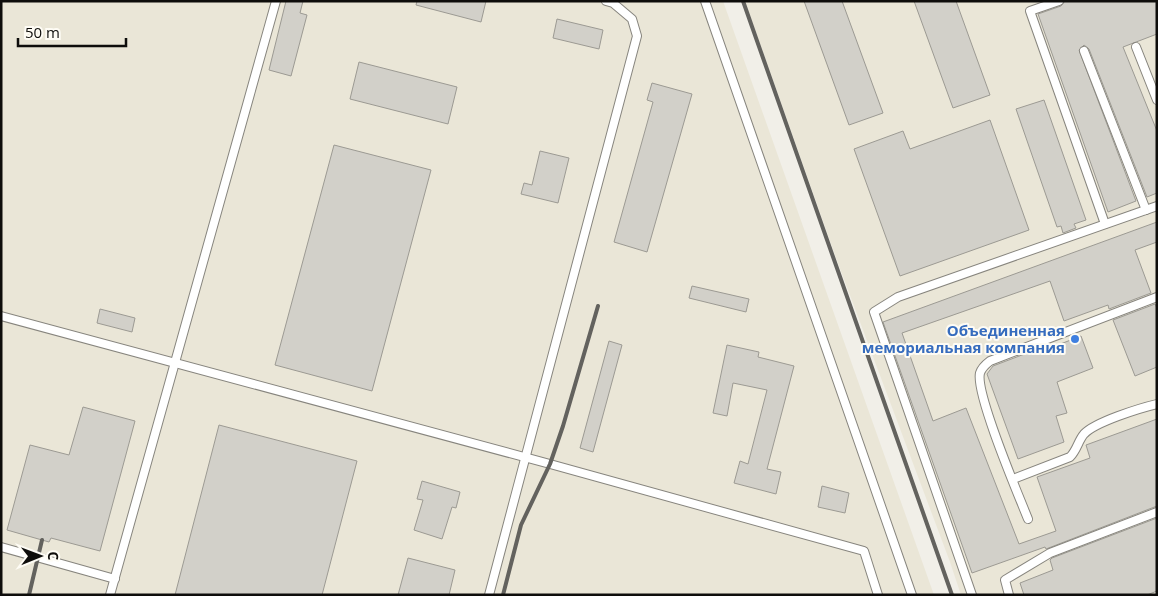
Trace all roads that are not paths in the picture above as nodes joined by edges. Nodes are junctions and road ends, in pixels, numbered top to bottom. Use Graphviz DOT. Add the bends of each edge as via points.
graph roads {
  1 [pos="276,1"];
  2 [pos="606,1"];
  3 [pos="705,1"];
  4 [pos="1059,1"];
  5 [pos="1136,47"];
  6 [pos="1084,51"];
  7 [pos="1157,100"];
  8 [pos="1157,206"];
  9 [pos="1146,210"];
  10 [pos="1105,224"];
  11 [pos="1157,297"];
  12 [pos="1,316"];
  13 [pos="175,364"];
  14 [pos="1157,404"];
  15 [pos="525,459"];
  16 [pos="1013,479"];
  17 [pos="1157,512"];
  18 [pos="1028,519"];
  19 [pos="1,547"];
  20 [pos="115,579"];
  21 [pos="110,595"];
  22 [pos="489,595"];
  23 [pos="878,595"];
  24 [pos="912,595"];
  25 [pos="972,595"];
  26 [pos="1010,595"];
  1 -- 13 [label="lane"];
  2 -- 15 [label="lane" via="632,19 637,36"];
  3 -- 24 [label="lane"];
  4 -- 10 [label="lane" via="1030,11"];
  5 -- 7 [label="lane"];
  6 -- 9 [label="lane"];
  8 -- 9 [label="lane"];
  9 -- 10 [label="lane"];
  10 -- 25 [label="lane" via="898,297 874,312"];
  11 -- 16 [label="lane" via="984,366 980,386"];
  12 -- 13 [label="lane"];
  13 -- 15 [label="lane"];
  13 -- 20 [label="lane"];
  14 -- 16 [label="lane" via="1092,428 1085,433 1070,457"];
  15 -- 22 [label="lane"];
  15 -- 23 [label="lane" via="864,551"];
  16 -- 18 [label="lane"];
  17 -- 26 [label="lane" via="1034,561 1005,580"];
  19 -- 20 [label="lane"];
  20 -- 21 [label="lane"];
}
